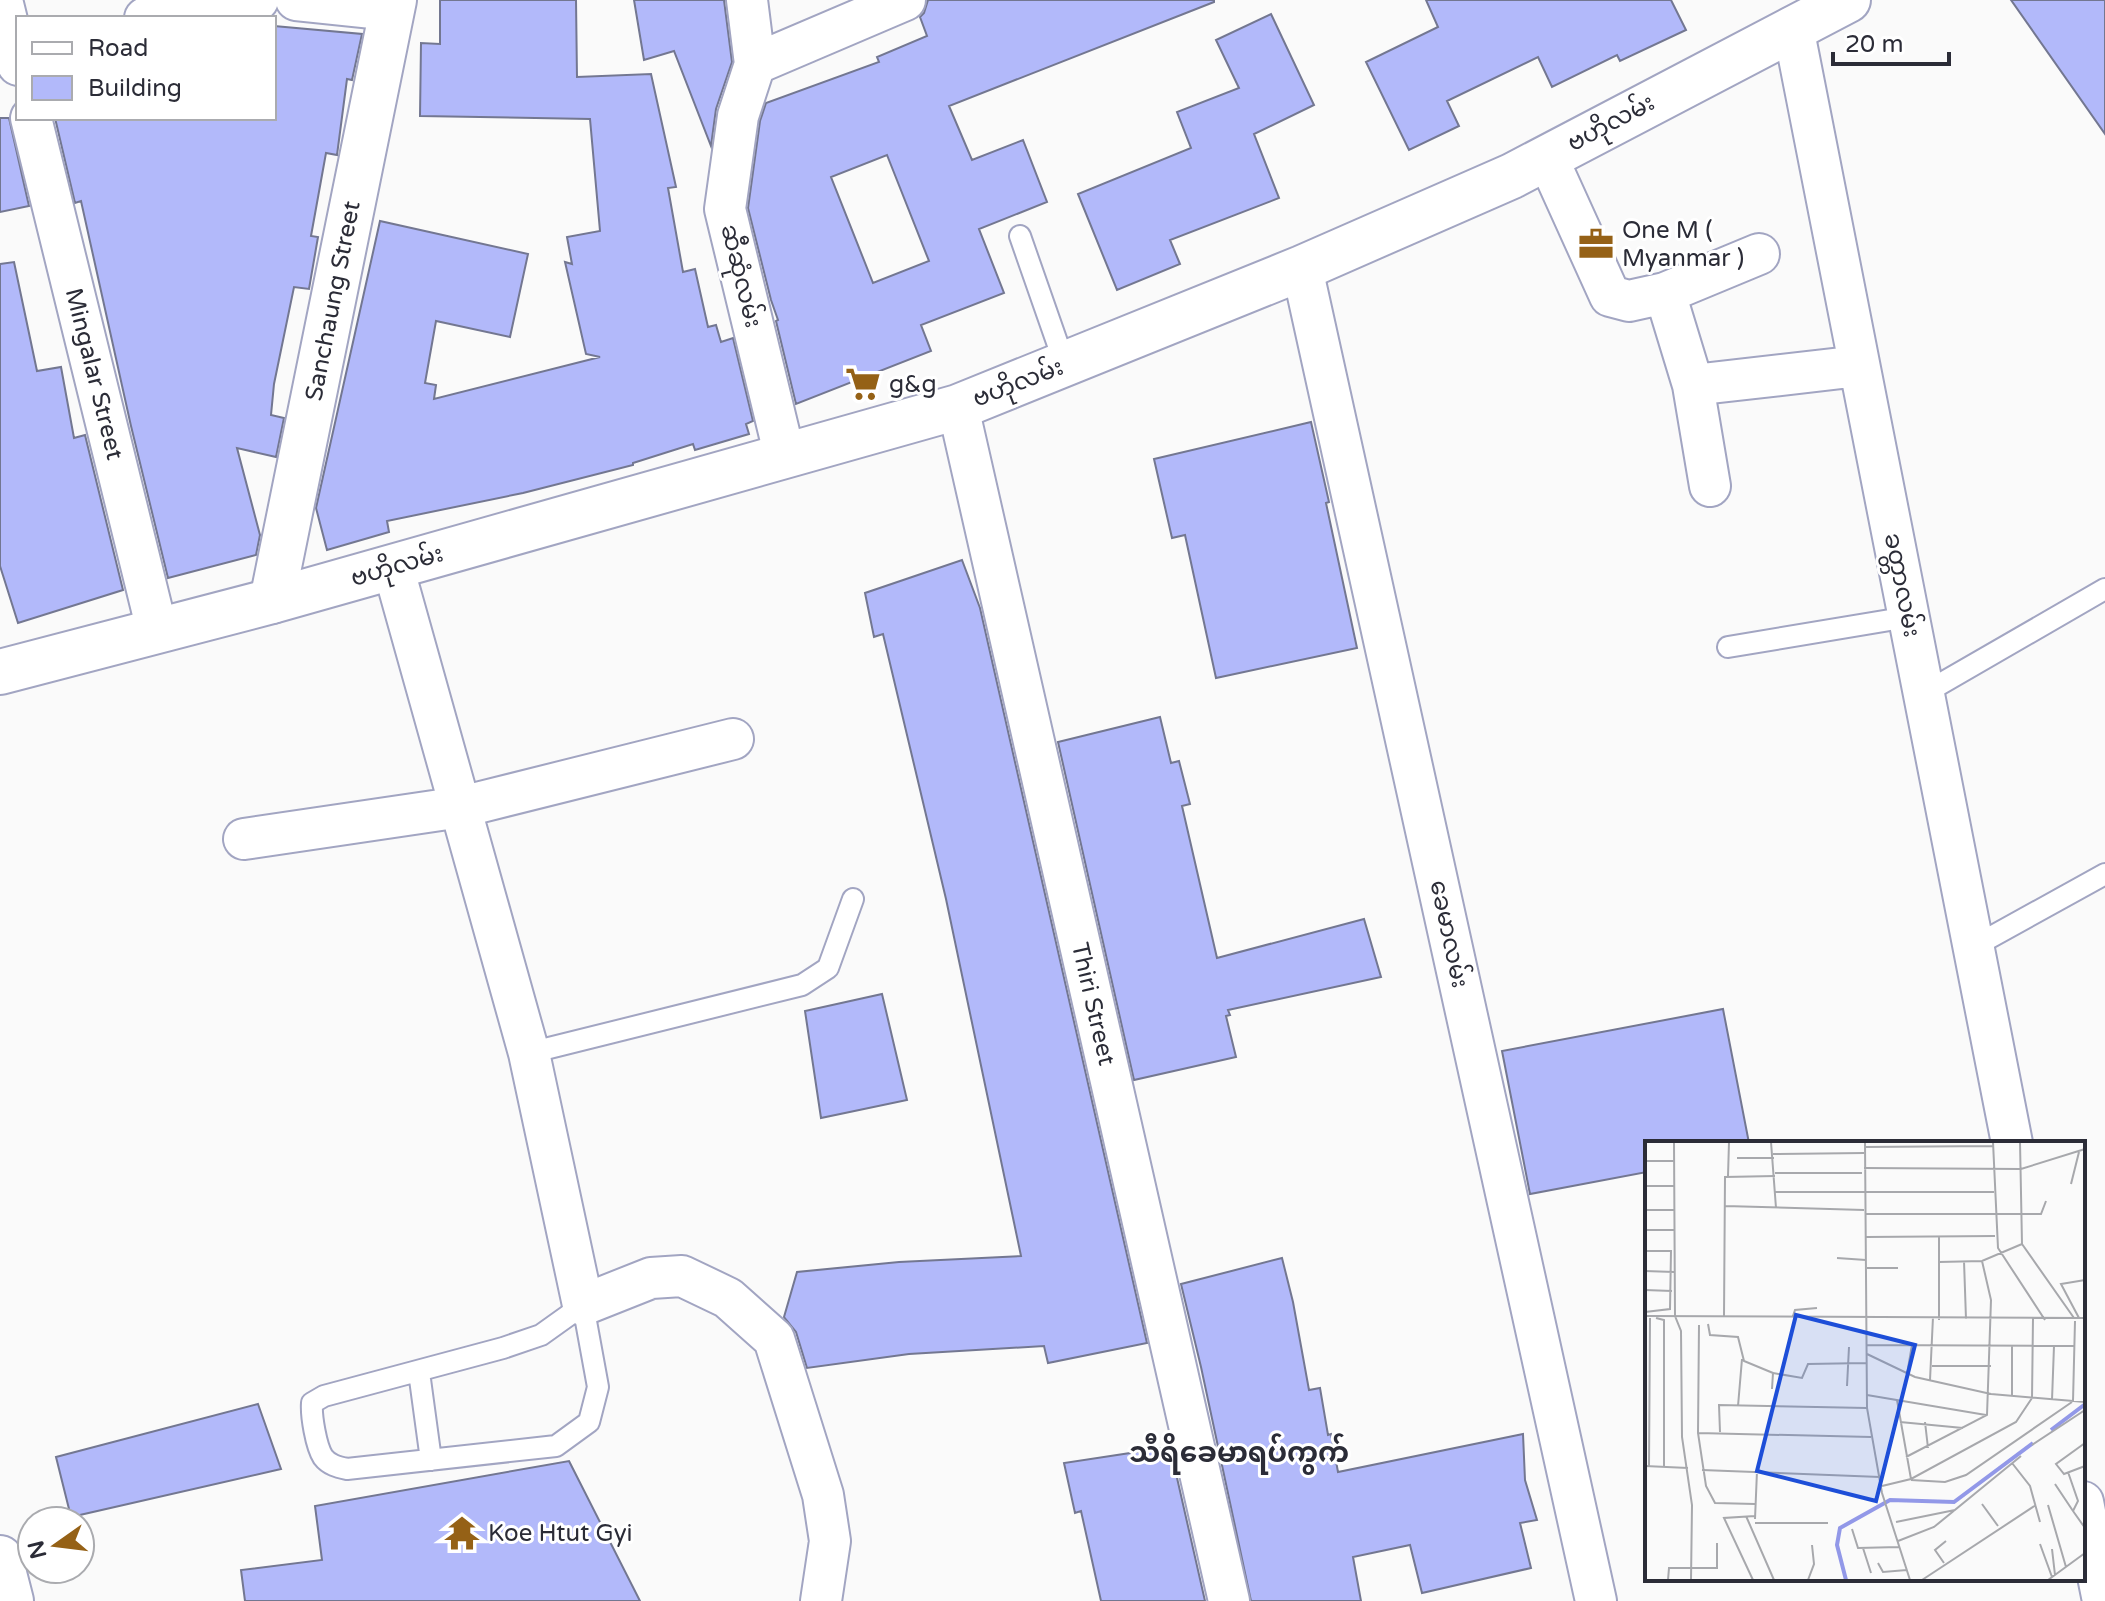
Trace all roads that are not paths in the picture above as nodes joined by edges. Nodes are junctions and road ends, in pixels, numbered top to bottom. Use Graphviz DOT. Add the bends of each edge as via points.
graph roads {
  1 [pos="2,0"];
  2 [pos="258,0"];
  3 [pos="296,0"];
  4 [pos="747,0"];
  5 [pos="905,0"];
  6 [pos="1848,0"];
  7 [pos="393,5"];
  8 [pos="158,16"];
  9 [pos="1793,27"];
  10 [pos="16,47"];
  11 [pos="755,64"];
  12 [pos="31,120"];
  13 [pos="1547,157"];
  14 [pos="1020,236"];
  15 [pos="1759,254"];
  16 [pos="1302,268"];
  17 [pos="1665,293"];
  18 [pos="1065,365"];
  19 [pos="1859,366"];
  20 [pos="1693,385"];
  21 [pos="958,407"];
  22 [pos="785,457"];
  23 [pos="1710,486"];
  24 [pos="393,567"];
  25 [pos="2105,589"];
  26 [pos="272,601"];
  27 [pos="1908,617"];
  28 [pos="157,630"];
  29 [pos="1728,647"];
  30 [pos="0,672"];
  31 [pos="1923,694"];
  32 [pos="733,739"];
  33 [pos="461,807"];
  34 [pos="244,839"];
  35 [pos="2105,874"];
  36 [pos="853,899"];
  37 [pos="1973,947"];
  38 [pos="529,1053"];
  39 [pos="2012,1141"];
  40 [pos="583,1305"];
  41 [pos="419,1372"];
  42 [pos="431,1460"];
  43 [pos="2085,1512"];
  44 [pos="0,1558"];
  45 [pos="11,1601"];
  46 [pos="821,1601"];
  47 [pos="1229,1601"];
  48 [pos="1596,1601"];
  49 [pos="2103,1601"];
  1 -- 10 [label="street"];
  2 -- 8 [label="street"];
  3 -- 7 [label="street"];
  4 -- 11 [label="street, ဆီဆုံလမ်း"];
  5 -- 11 [label="street"];
  6 -- 9 [label="main road, ဗဟိုလမ်း"];
  7 -- 26 [label="main road, Sanchaung Street"];
  9 -- 13 [label="main road, ဗဟိုလမ်း"];
  9 -- 19 [label="street, ခတ္တာလမ်း"];
  11 -- 22 [label="street, ဆီဆုံလမ်း" via="738,116 725,209"];
  12 -- 28 [label="street, Mingalar Street"];
  13 -- 16 [label="main road, ဗဟိုလမ်း"];
  13 -- 17 [label="street" via="1610,296 1629,301"];
  14 -- 18 [label="lane"];
  15 -- 17 [label="street"];
  16 -- 18 [label="main road, ဗဟိုလမ်း"];
  16 -- 48 [label="street, ခေမာလမ်း"];
  17 -- 20 [label="street"];
  18 -- 21 [label="main road, ဗဟိုလမ်း"];
  19 -- 20 [label="street"];
  19 -- 27 [label="street, ခတ္တာလမ်း"];
  20 -- 23 [label="street"];
  21 -- 22 [label="main road, ဗဟိုလမ်း"];
  21 -- 47 [label="street, Thiri Street"];
  22 -- 24 [label="main road, ဗဟိုလမ်း"];
  24 -- 26 [label="main road, ဗဟိုလမ်း"];
  24 -- 33 [label="street"];
  25 -- 31 [label="lane"];
  26 -- 28 [label="main road, ဗဟိုလမ်း"];
  27 -- 29 [label="lane"];
  27 -- 31 [label="street, ခတ္တာလမ်း"];
  28 -- 30 [label="main road, ဗဟိုလမ်း"];
  31 -- 37 [label="street, ခတ္တာလမ်း"];
  32 -- 33 [label="street"];
  33 -- 34 [label="street"];
  33 -- 38 [label="street"];
  35 -- 37 [label="lane"];
  36 -- 38 [label="lane" via="828,968 802,985"];
  37 -- 39 [label="street, ခတ္တာလမ်း"];
  38 -- 40 [label="street"];
  40 -- 41 [label="lane" via="541,1335"];
  40 -- 42 [label="lane" via="598,1387 589,1422 556,1446"];
  40 -- 46 [label="street" via="651,1278 682,1276 728,1298 774,1339 823,1495 830,1541"];
  41 -- 42 [label="lane"];
  41 -- 42 [label="lane" via="324,1396 312,1403 311,1416 322,1456 333,1465 347,1469"];
  43 -- 49 [label="street"];
  44 -- 45 [label="main road"];
}
